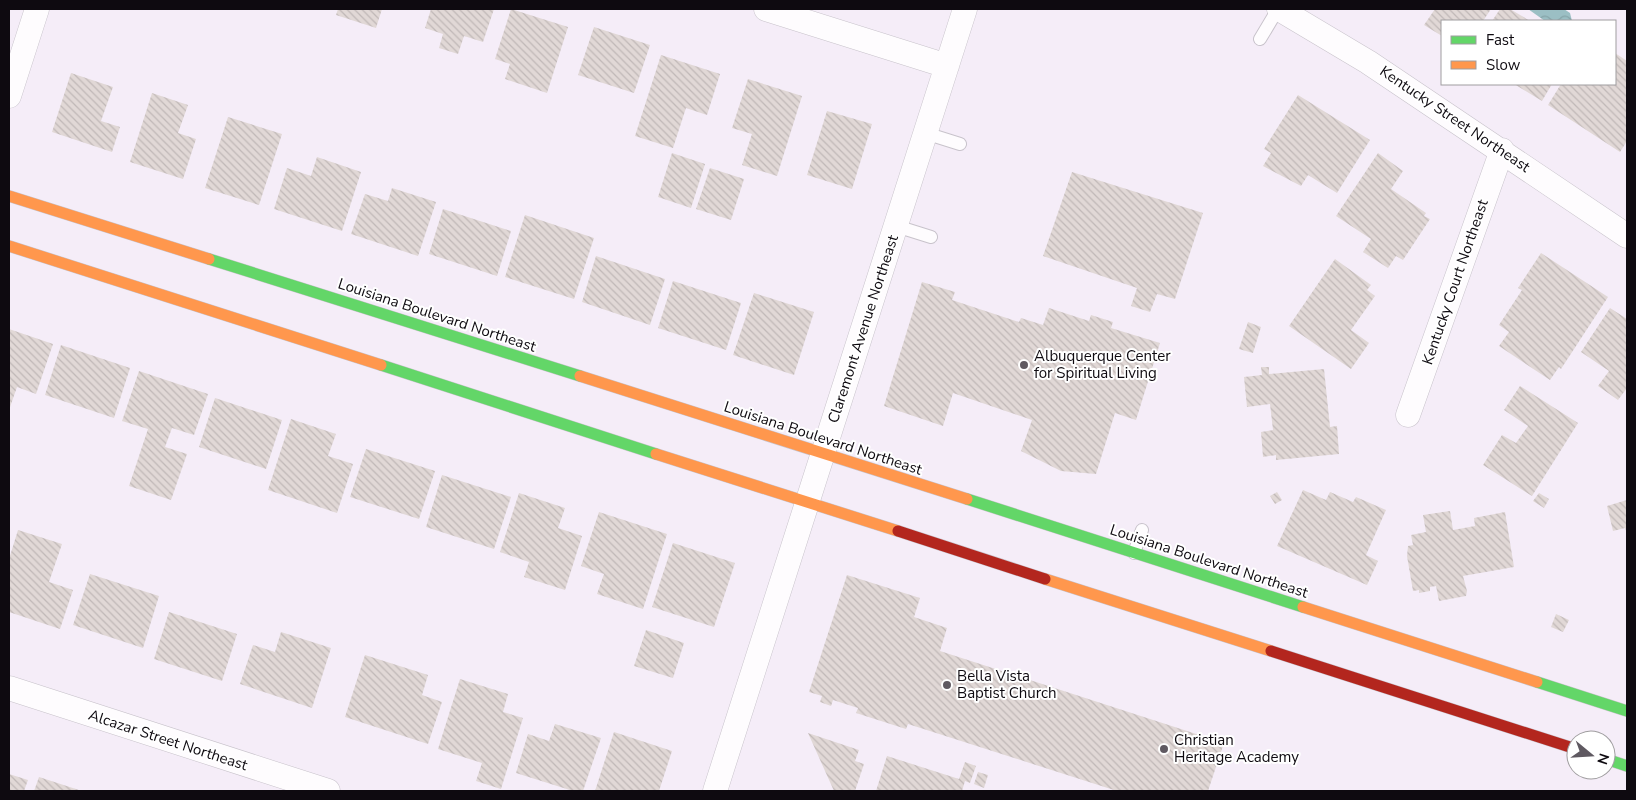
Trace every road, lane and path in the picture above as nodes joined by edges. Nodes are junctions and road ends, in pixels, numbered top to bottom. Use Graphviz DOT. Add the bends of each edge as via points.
graph roads {
  1 [pos="36,9"];
  2 [pos="766,9"];
  3 [pos="965,9"];
  4 [pos="1278,9"];
  5 [pos="1260,39"];
  6 [pos="947,66"];
  7 [pos="9,96"];
  8 [pos="925,133"];
  9 [pos="960,144"];
  10 [pos="1502,150"];
  11 [pos="9,196"];
  12 [pos="896,226"];
  13 [pos="1627,236"];
  14 [pos="931,237"];
  15 [pos="9,246"];
  16 [pos="1408,415"];
  17 [pos="824,453"];
  18 [pos="807,503"];
  19 [pos="1142,530"];
  20 [pos="1134,553"];
  21 [pos="9,688"];
  22 [pos="1627,711"];
  23 [pos="1566,747"];
  24 [pos="328,791"];
  25 [pos="715,791"];
  1 -- 7 [label="street"];
  2 -- 6 [label="street"];
  3 -- 6 [label="street, Claremont Avenue Northeast"];
  4 -- 5 [label="lane"];
  4 -- 10 [label="street, Kentucky Street Northeast" via="1368,62"];
  6 -- 8 [label="street, Claremont Avenue Northeast"];
  8 -- 9 [label="lane"];
  8 -- 12 [label="street, Claremont Avenue Northeast"];
  10 -- 13 [label="street, Kentucky Street Northeast"];
  10 -- 16 [label="street, Kentucky Court Northeast"];
  11 -- 17 [label="main road, Louisiana Boulevard Northeast"];
  12 -- 14 [label="lane"];
  12 -- 17 [label="street, Claremont Avenue Northeast"];
  15 -- 18 [label="main road"];
  17 -- 18 [label="street, Claremont Avenue Northeast"];
  17 -- 20 [label="main road, Louisiana Boulevard Northeast"];
  18 -- 23 [label="main road"];
  18 -- 25 [label="street, Claremont Avenue Northeast"];
  19 -- 20 [label="lane"];
  20 -- 22 [label="main road, Louisiana Boulevard Northeast"];
  21 -- 24 [label="street, Alcazar Street Northeast"];
}
